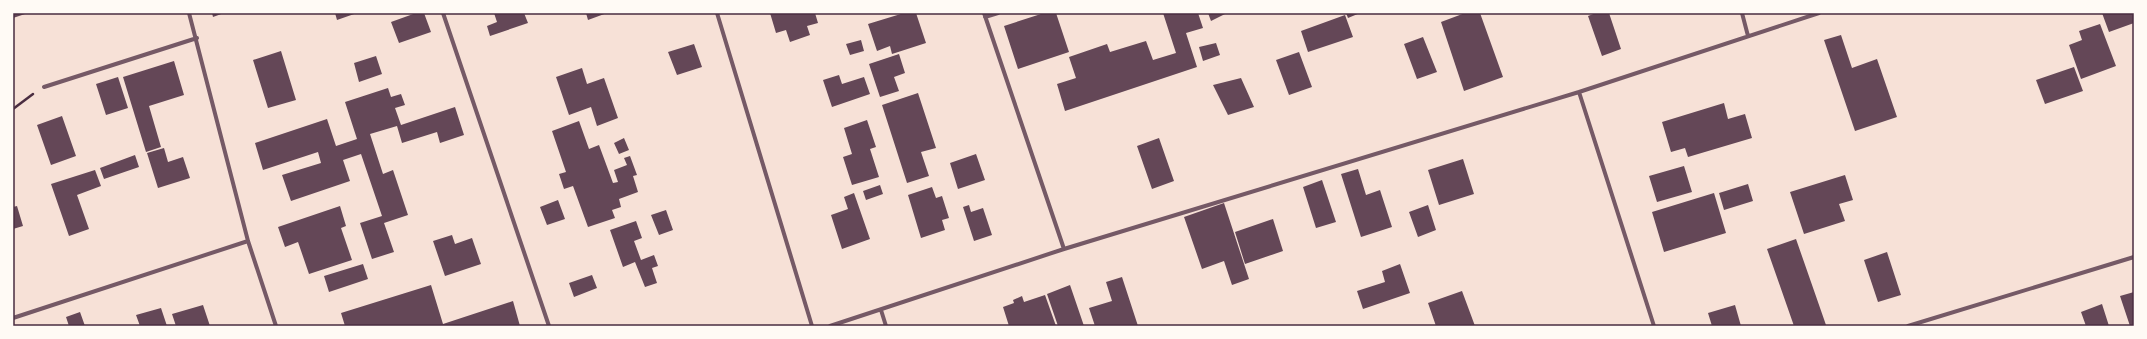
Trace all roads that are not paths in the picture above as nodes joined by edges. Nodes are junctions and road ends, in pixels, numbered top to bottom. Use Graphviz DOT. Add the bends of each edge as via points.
graph roads {
  1 [pos="189,13"];
  2 [pos="443,13"];
  3 [pos="717,13"];
  4 [pos="998,13"];
  5 [pos="1742,13"];
  6 [pos="1819,13"];
  7 [pos="985,15"];
  8 [pos="1748,36"];
  9 [pos="196,38"];
  10 [pos="44,86"];
  11 [pos="1579,92"];
  12 [pos="248,241"];
  13 [pos="1064,249"];
  14 [pos="2134,257"];
  15 [pos="881,310"];
  16 [pos="13,318"];
  17 [pos="276,326"];
  18 [pos="549,326"];
  19 [pos="812,326"];
  20 [pos="830,326"];
  21 [pos="886,326"];
  22 [pos="1654,326"];
  23 [pos="1908,326"];
  1 -- 9 [label="street"];
  2 -- 18 [label="street"];
  3 -- 19 [label="street"];
  4 -- 7 [label="street"];
  5 -- 8 [label="street"];
  6 -- 8 [label="street"];
  7 -- 13 [label="street"];
  8 -- 11 [label="street"];
  9 -- 10 [label="street"];
  9 -- 12 [label="street"];
  11 -- 13 [label="street"];
  11 -- 22 [label="street"];
  12 -- 16 [label="street"];
  12 -- 17 [label="street"];
  13 -- 15 [label="street"];
  14 -- 23 [label="street"];
  15 -- 20 [label="street"];
  15 -- 21 [label="street"];
}
